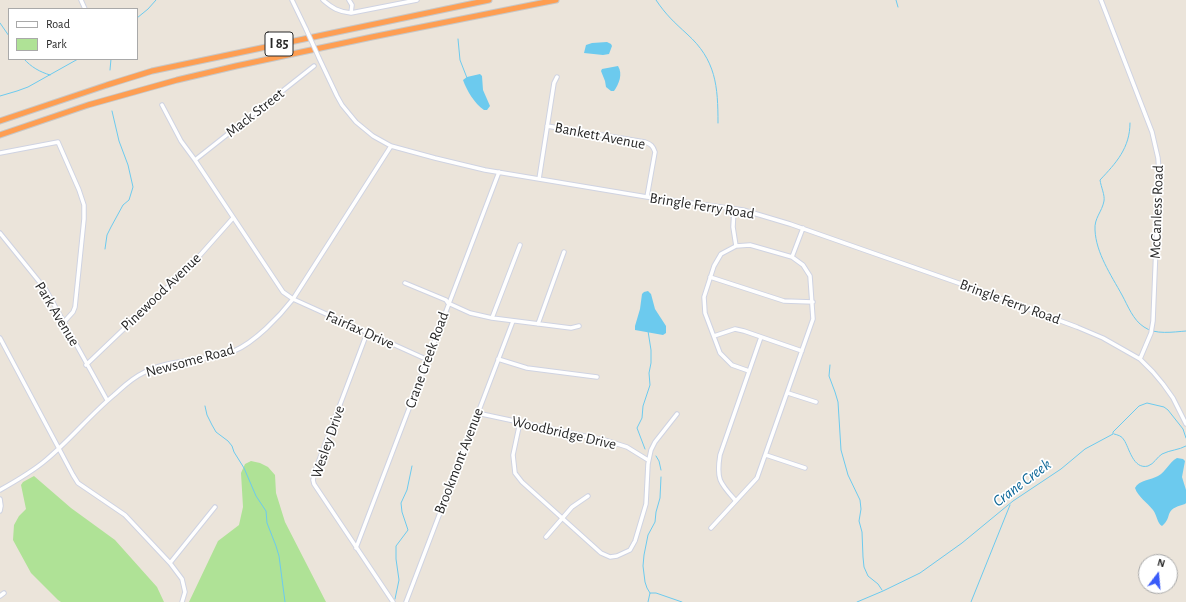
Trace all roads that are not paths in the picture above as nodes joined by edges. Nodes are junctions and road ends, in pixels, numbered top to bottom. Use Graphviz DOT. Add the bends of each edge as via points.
graph roads {
  1 [pos="292,0"];
  2 [pos="323,0"];
  3 [pos="349,0"];
  4 [pos="416,0"];
  5 [pos="489,0"];
  6 [pos="556,0"];
  7 [pos="1101,0"];
  8 [pos="351,13"];
  9 [pos="314,66"];
  10 [pos="557,76"];
  11 [pos="162,105"];
  12 [pos="0,121"];
  13 [pos="547,126"];
  14 [pos="0,135"];
  15 [pos="391,146"];
  16 [pos="0,153"];
  17 [pos="195,160"];
  18 [pos="499,172"];
  19 [pos="539,179"];
  20 [pos="647,197"];
  21 [pos="734,209"];
  22 [pos="233,218"];
  23 [pos="803,228"];
  24 [pos="0,233"];
  25 [pos="520,245"];
  26 [pos="736,246"];
  27 [pos="564,252"];
  28 [pos="792,257"];
  29 [pos="710,277"];
  30 [pos="405,283"];
  31 [pos="293,299"];
  32 [pos="813,302"];
  33 [pos="448,304"];
  34 [pos="492,318"];
  35 [pos="512,321"];
  36 [pos="64,322"];
  37 [pos="538,324"];
  38 [pos="579,326"];
  39 [pos="367,333"];
  40 [pos="714,336"];
  41 [pos="761,337"];
  42 [pos="0,338"];
  43 [pos="802,351"];
  44 [pos="498,359"];
  45 [pos="1140,359"];
  46 [pos="428,360"];
  47 [pos="86,364"];
  48 [pos="749,371"];
  49 [pos="597,377"];
  50 [pos="788,393"];
  51 [pos="107,400"];
  52 [pos="816,402"];
  53 [pos="477,413"];
  54 [pos="677,414"];
  55 [pos="520,422"];
  56 [pos="1186,424"];
  57 [pos="58,448"];
  58 [pos="766,455"];
  59 [pos="648,460"];
  60 [pos="805,468"];
  61 [pos="0,490"];
  62 [pos="588,496"];
  63 [pos="0,499"];
  64 [pos="736,500"];
  65 [pos="215,507"];
  66 [pos="0,511"];
  67 [pos="562,518"];
  68 [pos="711,528"];
  69 [pos="546,537"];
  70 [pos="356,548"];
  71 [pos="170,563"];
  72 [pos="182,602"];
  73 [pos="393,602"];
  74 [pos="406,602"];
  1 -- 15 [label="street, Bringle Ferry Road, bridge" via="344,108 373,136"];
  2 -- 8 [label="street" via="340,12"];
  3 -- 8 [label="street" via="352,5"];
  4 -- 8 [label="street"];
  5 -- 12 [label="highway, I 85" via="152,71"];
  6 -- 14 [label="highway, I 85" via="184,78"];
  7 -- 45 [label="street, McCanless Road" via="1152,132 1158,158 1151,330"];
  9 -- 17 [label="street, Mack Street"];
  10 -- 13 [label="street"];
  11 -- 17 [label="street" via="181,141"];
  13 -- 19 [label="street"];
  13 -- 20 [label="street, Bankett Avenue" via="645,142 652,146 655,152"];
  15 -- 18 [label="street, Bringle Ferry Road"];
  15 -- 31 [label="street, Newsome Road"];
  16 -- 36 [label="street" via="58,142 79,190 84,205 84,219 75,307"];
  17 -- 22 [label="street"];
  18 -- 19 [label="street, Bringle Ferry Road"];
  18 -- 33 [label="street, Crane Creek Road"];
  19 -- 20 [label="street, Bringle Ferry Road"];
  20 -- 21 [label="street, Bringle Ferry Road"];
  21 -- 23 [label="street, Bringle Ferry Road"];
  21 -- 26 [label="street" via="732,227"];
  22 -- 31 [label="street" via="278,286"];
  22 -- 47 [label="street, Pinewood Avenue" via="194,262"];
  23 -- 28 [label="street"];
  23 -- 45 [label="street, Bringle Ferry Road" via="1079,327"];
  24 -- 36 [label="street, Park Avenue" via="46,290"];
  25 -- 34 [label="street"];
  26 -- 28 [label="street" via="750,245"];
  26 -- 29 [label="street" via="721,254"];
  27 -- 37 [label="street"];
  28 -- 32 [label="street" via="803,265 810,276"];
  29 -- 32 [label="street" via="784,301"];
  29 -- 40 [label="street" via="704,297 705,313"];
  30 -- 33 [label="street" via="446,300"];
  31 -- 39 [label="street, Fairfax Drive"];
  31 -- 51 [label="street, Newsome Road" via="284,311 245,345 220,356 149,369"];
  32 -- 43 [label="street" via="813,319"];
  33 -- 34 [label="street"];
  33 -- 46 [label="street, Crane Creek Road"];
  34 -- 35 [label="street"];
  35 -- 37 [label="street"];
  35 -- 44 [label="street, Brookmont Avenue"];
  36 -- 47 [label="street, Park Avenue"];
  37 -- 38 [label="street" via="571,328"];
  39 -- 46 [label="street, Fairfax Drive"];
  39 -- 70 [label="street, Wesley Drive" via="313,480 316,489"];
  40 -- 41 [label="street" via="735,329"];
  40 -- 48 [label="street" via="720,353 732,364"];
  41 -- 43 [label="street"];
  41 -- 48 [label="street"];
  42 -- 57 [label="street"];
  43 -- 50 [label="street"];
  44 -- 49 [label="street" via="527,368"];
  44 -- 53 [label="street, Brookmont Avenue"];
  45 -- 56 [label="street, Bringle Ferry Road" via="1163,384 1177,404"];
  46 -- 70 [label="street, Crane Creek Road"];
  47 -- 51 [label="street, Park Avenue"];
  48 -- 64 [label="street" via="720,455 718,470 723,486"];
  50 -- 52 [label="street"];
  50 -- 58 [label="street"];
  51 -- 57 [label="street, Newsome Road"];
  53 -- 55 [label="street, Woodbridge Drive"];
  53 -- 74 [label="street, Brookmont Avenue"];
  54 -- 59 [label="street" via="655,442"];
  55 -- 59 [label="street, Woodbridge Drive" via="608,441 627,447"];
  55 -- 67 [label="street" via="512,455 515,473"];
  57 -- 61 [label="street, Newsome Road" via="31,472"];
  57 -- 71 [label="street" via="78,483 125,515"];
  58 -- 60 [label="street"];
  58 -- 64 [label="street" via="758,478"];
  59 -- 67 [label="street" via="646,504 630,550 610,557 601,553"];
  62 -- 67 [label="street"];
  63 -- 66 [label="street"];
  64 -- 68 [label="street"];
  65 -- 71 [label="street"];
  67 -- 69 [label="street"];
  70 -- 73 [label="street, Wesley Drive"];
  71 -- 72 [label="street" via="182,579 185,592"];
}
